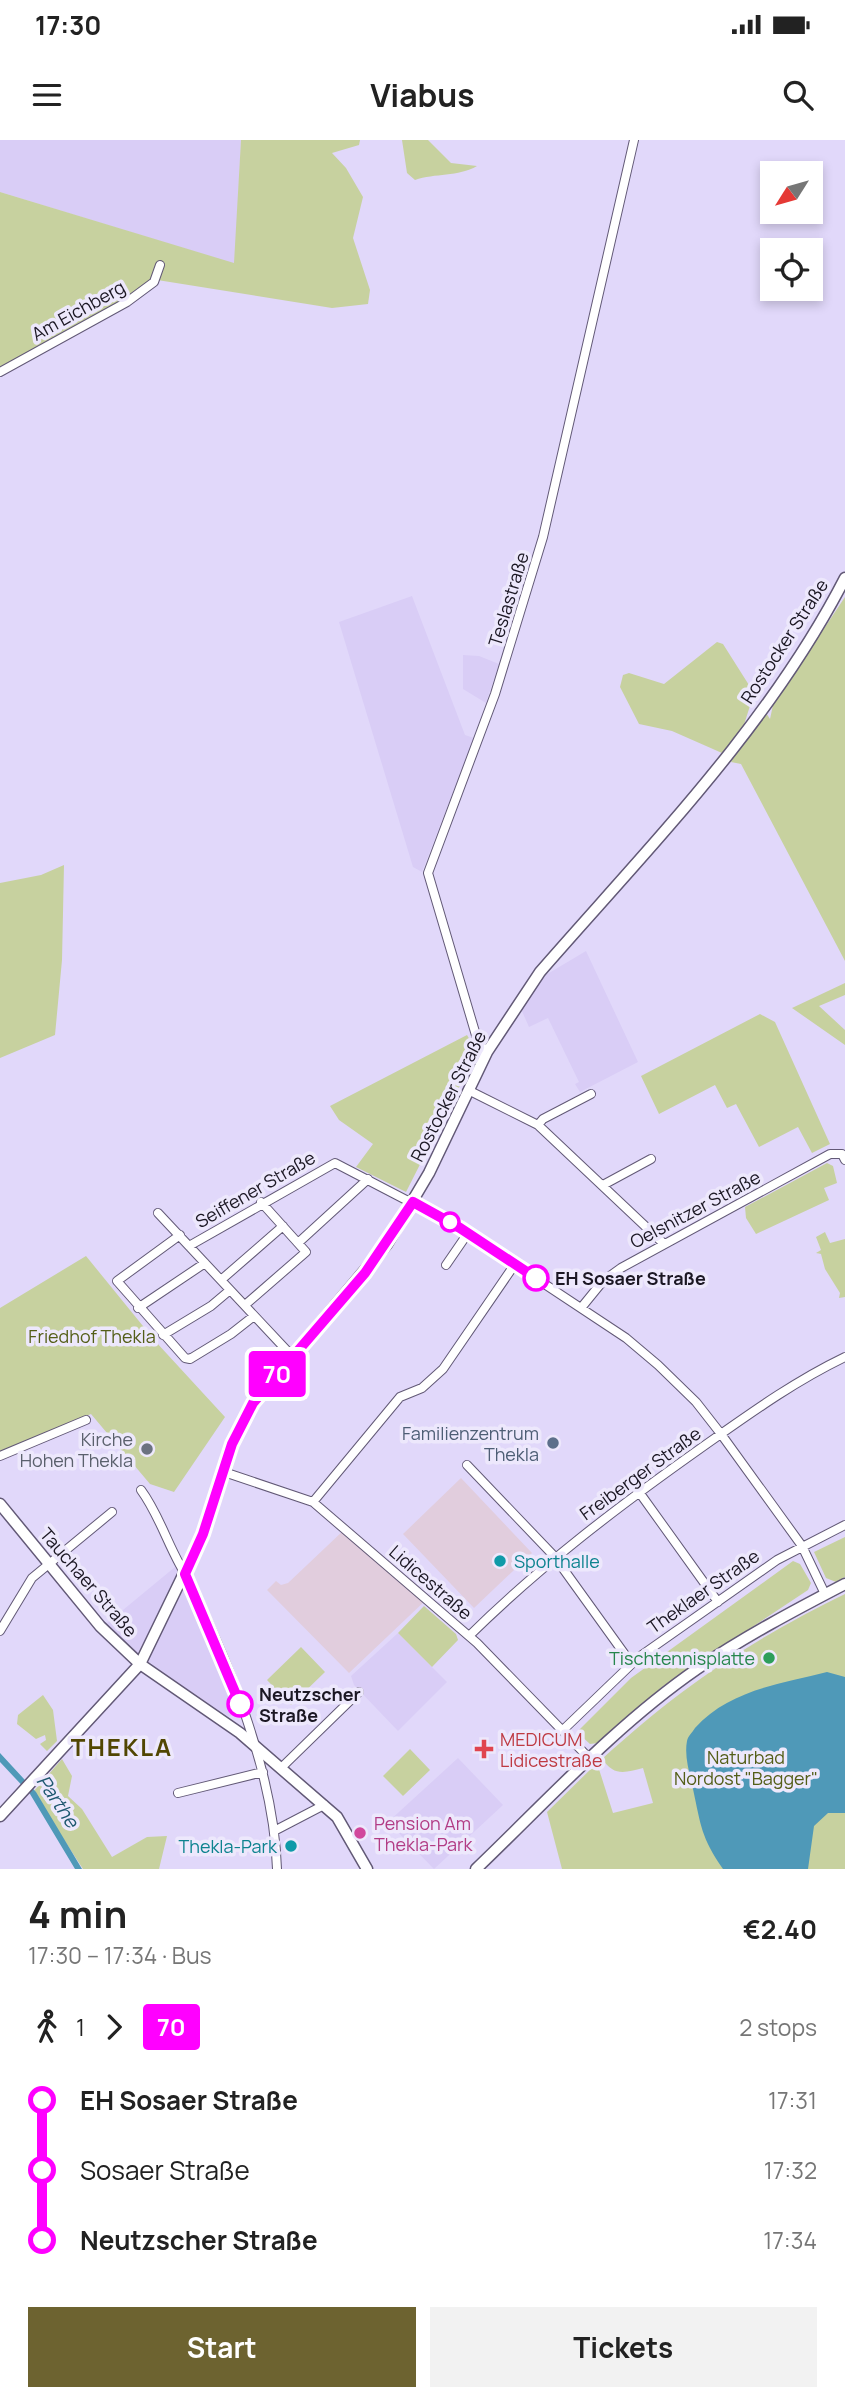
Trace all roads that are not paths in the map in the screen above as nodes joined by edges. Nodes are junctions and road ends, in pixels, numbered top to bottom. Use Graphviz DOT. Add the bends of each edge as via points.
graph roads {
  1 [pos="634,140"];
  2 [pos="160,265"];
  3 [pos="0,372"];
  4 [pos="845,578"];
  5 [pos="487,1052"];
  6 [pos="470,1091"];
  7 [pos="591,1094"];
  8 [pos="538,1125"];
  9 [pos="650,1159"];
  10 [pos="845,1160"];
  11 [pos="368,1179"];
  12 [pos="603,1185"];
  13 [pos="261,1202"];
  14 [pos="413,1202"];
  15 [pos="158,1213"];
  16 [pos="283,1226"];
  17 [pos="468,1233"];
  18 [pos="180,1236"];
  19 [pos="298,1243"];
  20 [pos="663,1244"];
  21 [pos="189,1246"];
  22 [pos="205,1263"];
  23 [pos="515,1264"];
  24 [pos="446,1265"];
  25 [pos="221,1280"];
  26 [pos="230,1290"];
  27 [pos="245,1306"];
  28 [pos="138,1308"];
  29 [pos="581,1308"];
  30 [pos="254,1316"];
  31 [pos="163,1335"];
  32 [pos="292,1356"];
  33 [pos="845,1357"];
  34 [pos="86,1420"];
  35 [pos="721,1434"];
  36 [pos="0,1456"];
  37 [pos="467,1465"];
  38 [pos="224,1472"];
  39 [pos="141,1490"];
  40 [pos="639,1492"];
  41 [pos="313,1502"];
  42 [pos="0,1504"];
  43 [pos="112,1512"];
  44 [pos="845,1525"];
  45 [pos="802,1546"];
  46 [pos="554,1556"];
  47 [pos="48,1564"];
  48 [pos="185,1574"];
  49 [pos="845,1584"];
  50 [pos="825,1594"];
  51 [pos="718,1602"];
  52 [pos="0,1631"];
  53 [pos="469,1636"];
  54 [pos="631,1663"];
  55 [pos="140,1664"];
  56 [pos="359,1692"];
  57 [pos="563,1730"];
  58 [pos="254,1745"];
  59 [pos="590,1759"];
  60 [pos="281,1768"];
  61 [pos="263,1772"];
  62 [pos="178,1793"];
  63 [pos="324,1805"];
  64 [pos="0,1815"];
  65 [pos="275,1830"];
  66 [pos="277,1869"];
  67 [pos="367,1869"];
  68 [pos="476,1869"];
  1 -- 5 [label="street, Teslastraße" via="543,537 495,694 428,873 478,1042"];
  2 -- 3 [label="street, Am Eichberg" via="154,282 127,302"];
  4 -- 5 [label="main road, Rostocker Straße" via="763,708 540,972"];
  5 -- 6 [label="main road, Rostocker Straße"];
  6 -- 8 [label="street"];
  6 -- 14 [label="main road, Rostocker Straße"];
  7 -- 8 [label="street"];
  8 -- 12 [label="street"];
  9 -- 12 [label="street"];
  10 -- 20 [label="street, Oelsnitzer Straße" via="836,1152"];
  11 -- 13 [label="street, Seiffener Straße" via="335,1163"];
  11 -- 14 [label="street, Seiffener Straße"];
  11 -- 19 [label="street"];
  12 -- 20 [label="street"];
  13 -- 16 [label="street"];
  13 -- 21 [label="street, Seiffener Straße"];
  14 -- 17 [label="street, Seiffener Straße"];
  14 -- 32 [label="main road, Rostocker Straße" via="365,1273"];
  15 -- 18 [label="street"];
  16 -- 19 [label="street"];
  16 -- 25 [label="street"];
  17 -- 23 [label="street, Seiffener Straße"];
  17 -- 24 [label="street"];
  18 -- 21 [label="street"];
  18 -- 28 [label="street" via="118,1279 118,1286"];
  19 -- 27 [label="street" via="306,1252"];
  20 -- 29 [label="street, Oelsnitzer Straße" via="610,1275"];
  21 -- 22 [label="street"];
  22 -- 25 [label="street"];
  22 -- 28 [label="street"];
  23 -- 29 [label="street, Seiffener Straße"];
  23 -- 41 [label="street" via="443,1369 422,1388 400,1397"];
  25 -- 26 [label="street"];
  26 -- 27 [label="street"];
  26 -- 31 [label="street"];
  27 -- 30 [label="street"];
  28 -- 31 [label="street"];
  29 -- 35 [label="street, Seiffener Straße" via="658,1365"];
  30 -- 31 [label="street" via="232,1335 190,1359"];
  30 -- 32 [label="street"];
  32 -- 38 [label="main road, Rostocker Straße" via="253,1403"];
  33 -- 35 [label="street, Freiberger Straße" via="800,1380"];
  34 -- 36 [label="street"];
  35 -- 40 [label="street, Freiberger Straße"];
  35 -- 45 [label="street, Seiffener Straße"];
  37 -- 46 [label="street"];
  38 -- 41 [label="street, Lidicestraße"];
  38 -- 48 [label="main road, Rostocker Straße"];
  39 -- 48 [label="street" via="154,1507"];
  40 -- 46 [label="street, Freiberger Straße"];
  40 -- 51 [label="street"];
  41 -- 53 [label="street, Lidicestraße"];
  42 -- 47 [label="main road, Tauchaer Straße"];
  43 -- 47 [label="street"];
  44 -- 45 [label="street, Theklaer Straße"];
  45 -- 50 [label="street, Seiffener Straße"];
  45 -- 51 [label="street, Theklaer Straße"];
  46 -- 53 [label="street, Freiberger Straße"];
  46 -- 54 [label="street"];
  47 -- 52 [label="street" via="32,1578"];
  47 -- 55 [label="main road, Tauchaer Straße" via="100,1626"];
  48 -- 55 [label="main road, Rostocker Straße"];
  48 -- 58 [label="street"];
  49 -- 50 [label="main road"];
  50 -- 59 [label="main road" via="698,1669"];
  51 -- 54 [label="street, Theklaer Straße"];
  53 -- 57 [label="street, Lidicestraße"];
  54 -- 57 [label="street, Theklaer Straße"];
  55 -- 58 [label="main road, Tauchaer Straße"];
  55 -- 64 [label="main road, Rostocker Straße"];
  56 -- 60 [label="street"];
  57 -- 59 [label="street, Lidicestraße"];
  58 -- 60 [label="main road, Tauchaer Straße"];
  58 -- 61 [label="street"];
  59 -- 68 [label="main road"];
  60 -- 63 [label="main road, Tauchaer Straße"];
  61 -- 62 [label="street"];
  61 -- 65 [label="street"];
  63 -- 65 [label="street"];
  63 -- 67 [label="main road, Tauchaer Straße" via="337,1817"];
  65 -- 66 [label="street"];
}
